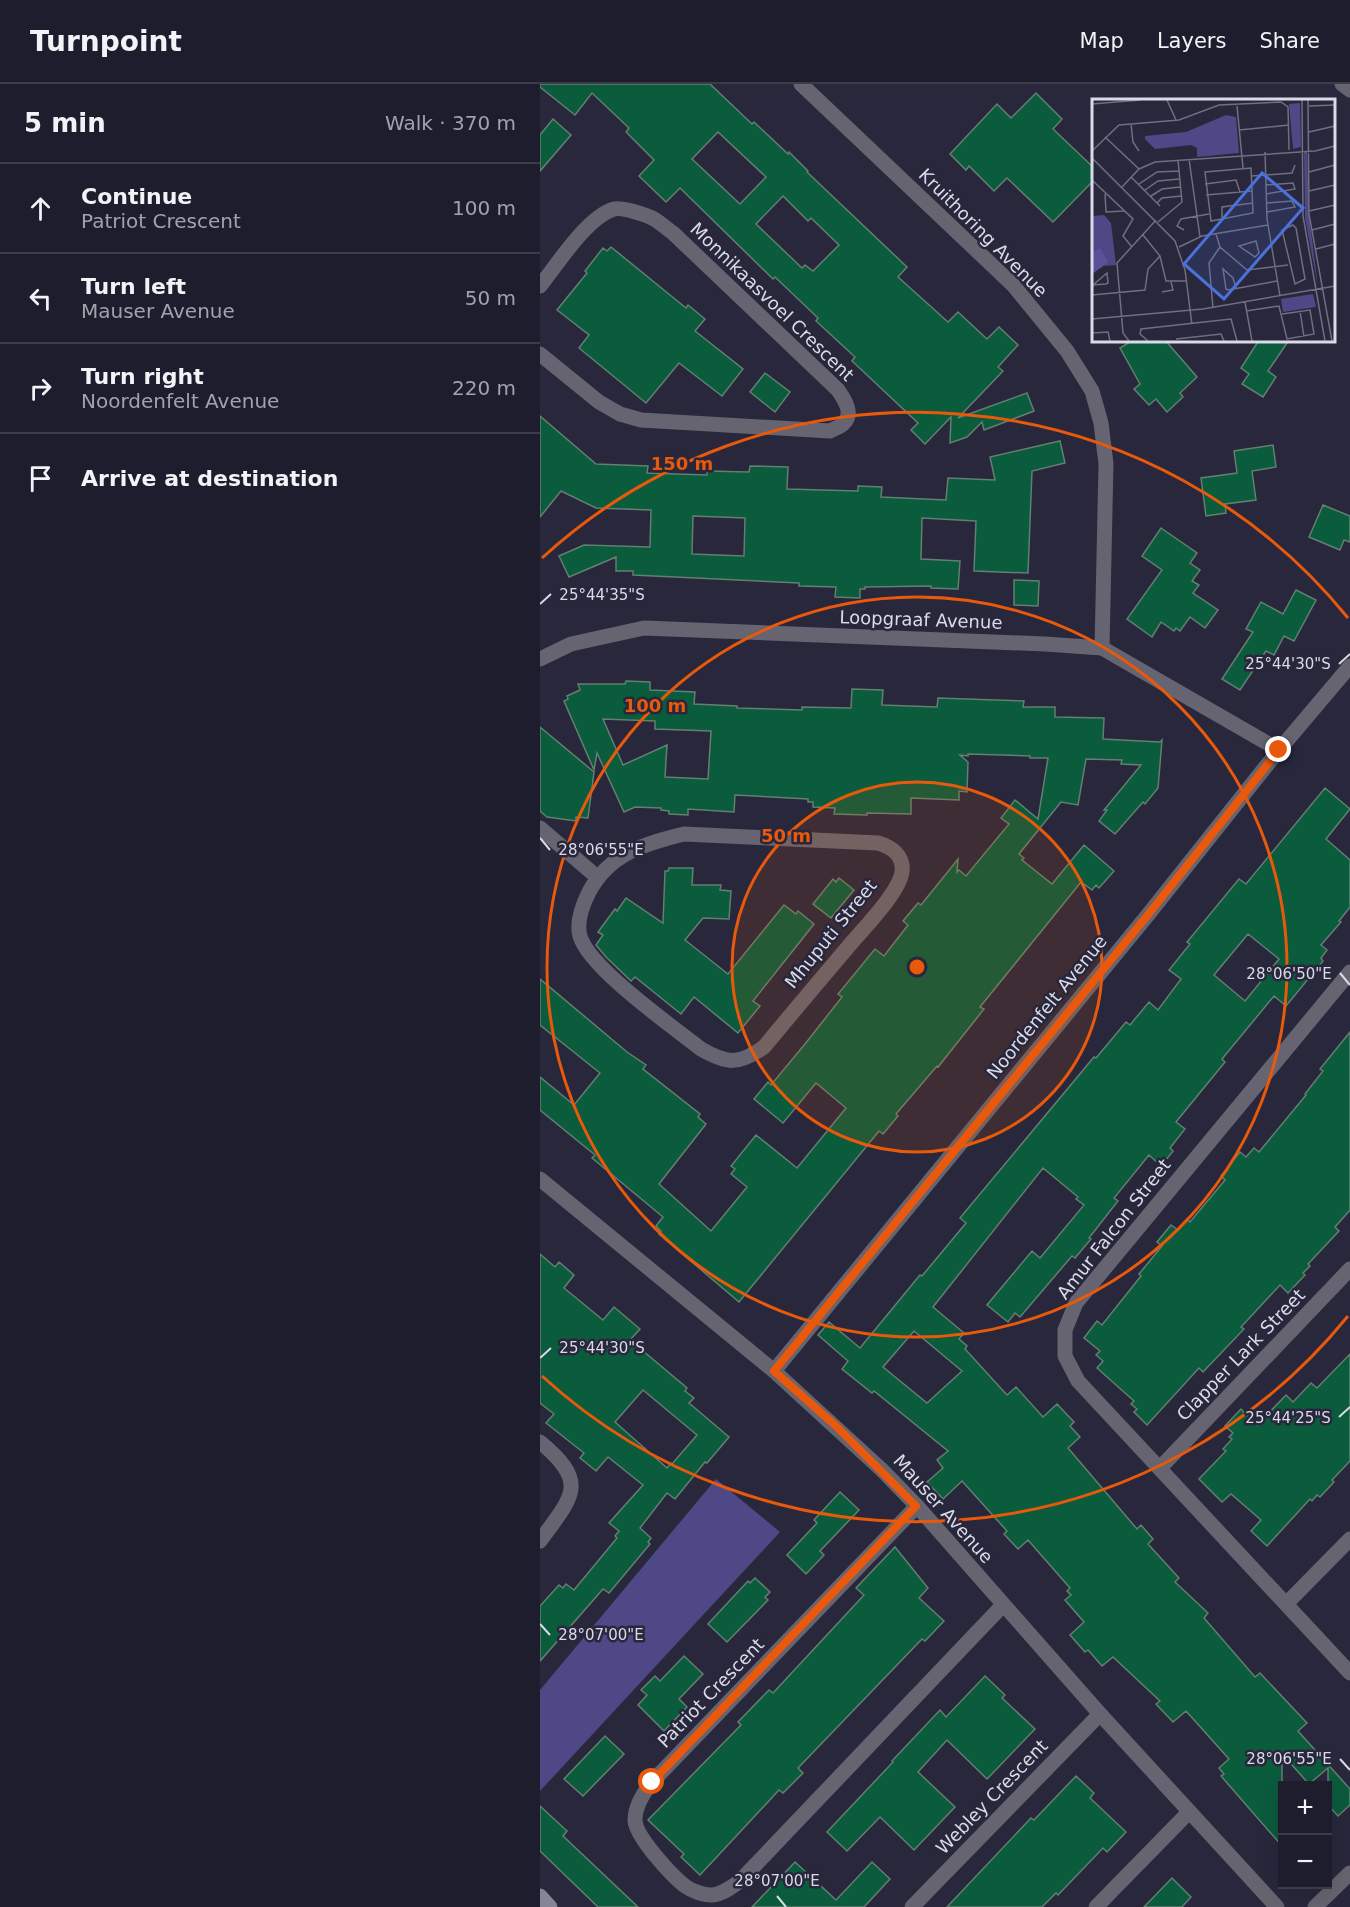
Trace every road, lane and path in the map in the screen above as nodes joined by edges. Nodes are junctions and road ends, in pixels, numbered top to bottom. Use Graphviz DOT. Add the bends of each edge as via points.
graph roads {
  1 [pos="801,84"];
  2 [pos="1342,84"];
  3 [pos="1350,90"];
  4 [pos="540,286"];
  5 [pos="540,354"];
  6 [pos="1102,648"];
  7 [pos="540,659"];
  8 [pos="1350,666"];
  9 [pos="1279,750"];
  10 [pos="540,828"];
  11 [pos="597,877"];
  12 [pos="1349,974"];
  13 [pos="540,1179"];
  14 [pos="1350,1269"];
  15 [pos="774,1371"];
  16 [pos="540,1442"];
  17 [pos="1160,1468"];
  18 [pos="916,1506"];
  19 [pos="1350,1539"];
  20 [pos="540,1541"];
  21 [pos="1287,1603"];
  22 [pos="1003,1605"];
  23 [pos="1350,1673"];
  24 [pos="1100,1714"];
  25 [pos="1190,1812"];
  26 [pos="1350,1873"];
  27 [pos="540,1896"];
  28 [pos="550,1907"];
  29 [pos="912,1907"];
  30 [pos="1096,1907"];
  31 [pos="1277,1907"];
  32 [pos="1315,1907"];
  1 -- 6 [label="street, Kruithoring Avenue" via="1014,285 1067,351 1092,391 1106,464"];
  2 -- 3 [label="street"];
  4 -- 5 [label="street, Monnikaasvoel Crescent" via="584,230 600,217 615,209 653,218 838,390 847,402 848,414 844,423 830,431 641,420 599,402"];
  6 -- 7 [label="street, Loopgraaf Avenue" via="644,628 571,644"];
  6 -- 9 [label="street, Loopgraaf Avenue"];
  8 -- 9 [label="street, Noordenfelt Avenue"];
  9 -- 15 [label="street, Noordenfelt Avenue"];
  10 -- 11 [label="street"];
  11 -- 11 [label="street, Mhuputi Street" via="615,859 649,843 684,834 878,843 890,847 902,865 894,890 764,1047 750,1057 726,1061 701,1049 607,973 586,948 579,935 580,918"];
  12 -- 17 [label="street, Amur Falcon Street" via="1076,1303 1065,1330 1065,1356 1078,1381"];
  13 -- 15 [label="street, Mauser Avenue"];
  14 -- 17 [label="street, Clapper Lark Street"];
  15 -- 18 [label="street, Mauser Avenue"];
  16 -- 20 [label="street" via="571,1477 567,1504"];
  17 -- 21 [label="street, Amur Falcon Street"];
  18 -- 22 [label="street, Mauser Avenue"];
  18 -- 22 [label="street, Patriot Crescent" via="644,1792 635,1820 646,1845 685,1886 697,1892 718,1894 740,1881"];
  19 -- 21 [label="street"];
  21 -- 23 [label="street, Amur Falcon Street"];
  22 -- 24 [label="street, Mauser Avenue"];
  24 -- 25 [label="street, Mauser Avenue"];
  24 -- 29 [label="street, Webley Crescent"];
  25 -- 30 [label="street"];
  25 -- 31 [label="street, Mauser Avenue"];
  26 -- 32 [label="street"];
  27 -- 28 [label="street"];
}
